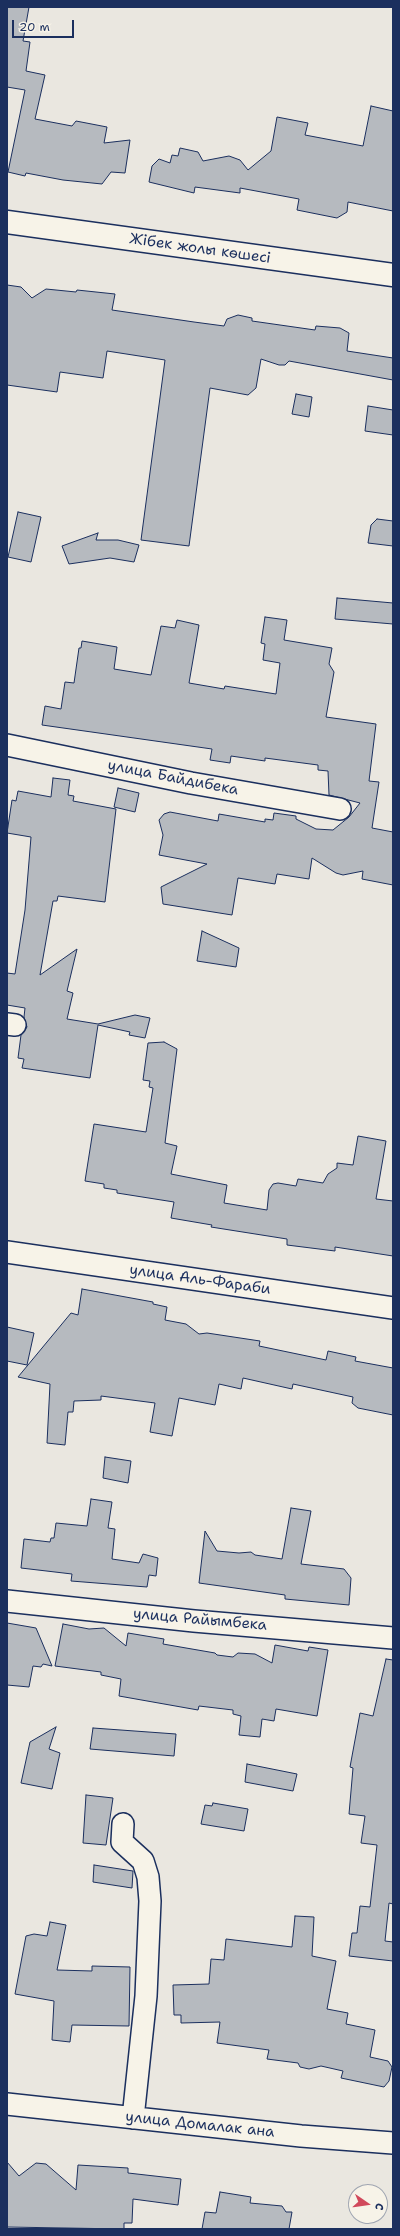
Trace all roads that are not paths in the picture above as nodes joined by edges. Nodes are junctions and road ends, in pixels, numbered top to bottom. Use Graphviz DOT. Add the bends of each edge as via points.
graph roads {
  1 [pos="7,222"];
  2 [pos="393,275"];
  3 [pos="7,745"];
  4 [pos="340,809"];
  5 [pos="7,1252"];
  6 [pos="393,1308"];
  7 [pos="7,1601"];
  8 [pos="393,1638"];
  9 [pos="123,1824"];
  10 [pos="7,2104"];
  11 [pos="133,2118"];
  12 [pos="393,2143"];
  1 -- 2 [label="highway, Жібек жолы көшесі"];
  3 -- 4 [label="street, улица Байдибека"];
  5 -- 6 [label="street, улица Аль-Фараби"];
  7 -- 8 [label="street, улица Райымбека" via="194,1621"];
  9 -- 11 [label="street" via="122,1842 143,1861 148,1877 150,1901 146,1996"];
  10 -- 11 [label="street, улица Домалак ана"];
  11 -- 12 [label="street, улица Домалак ана"];
}
